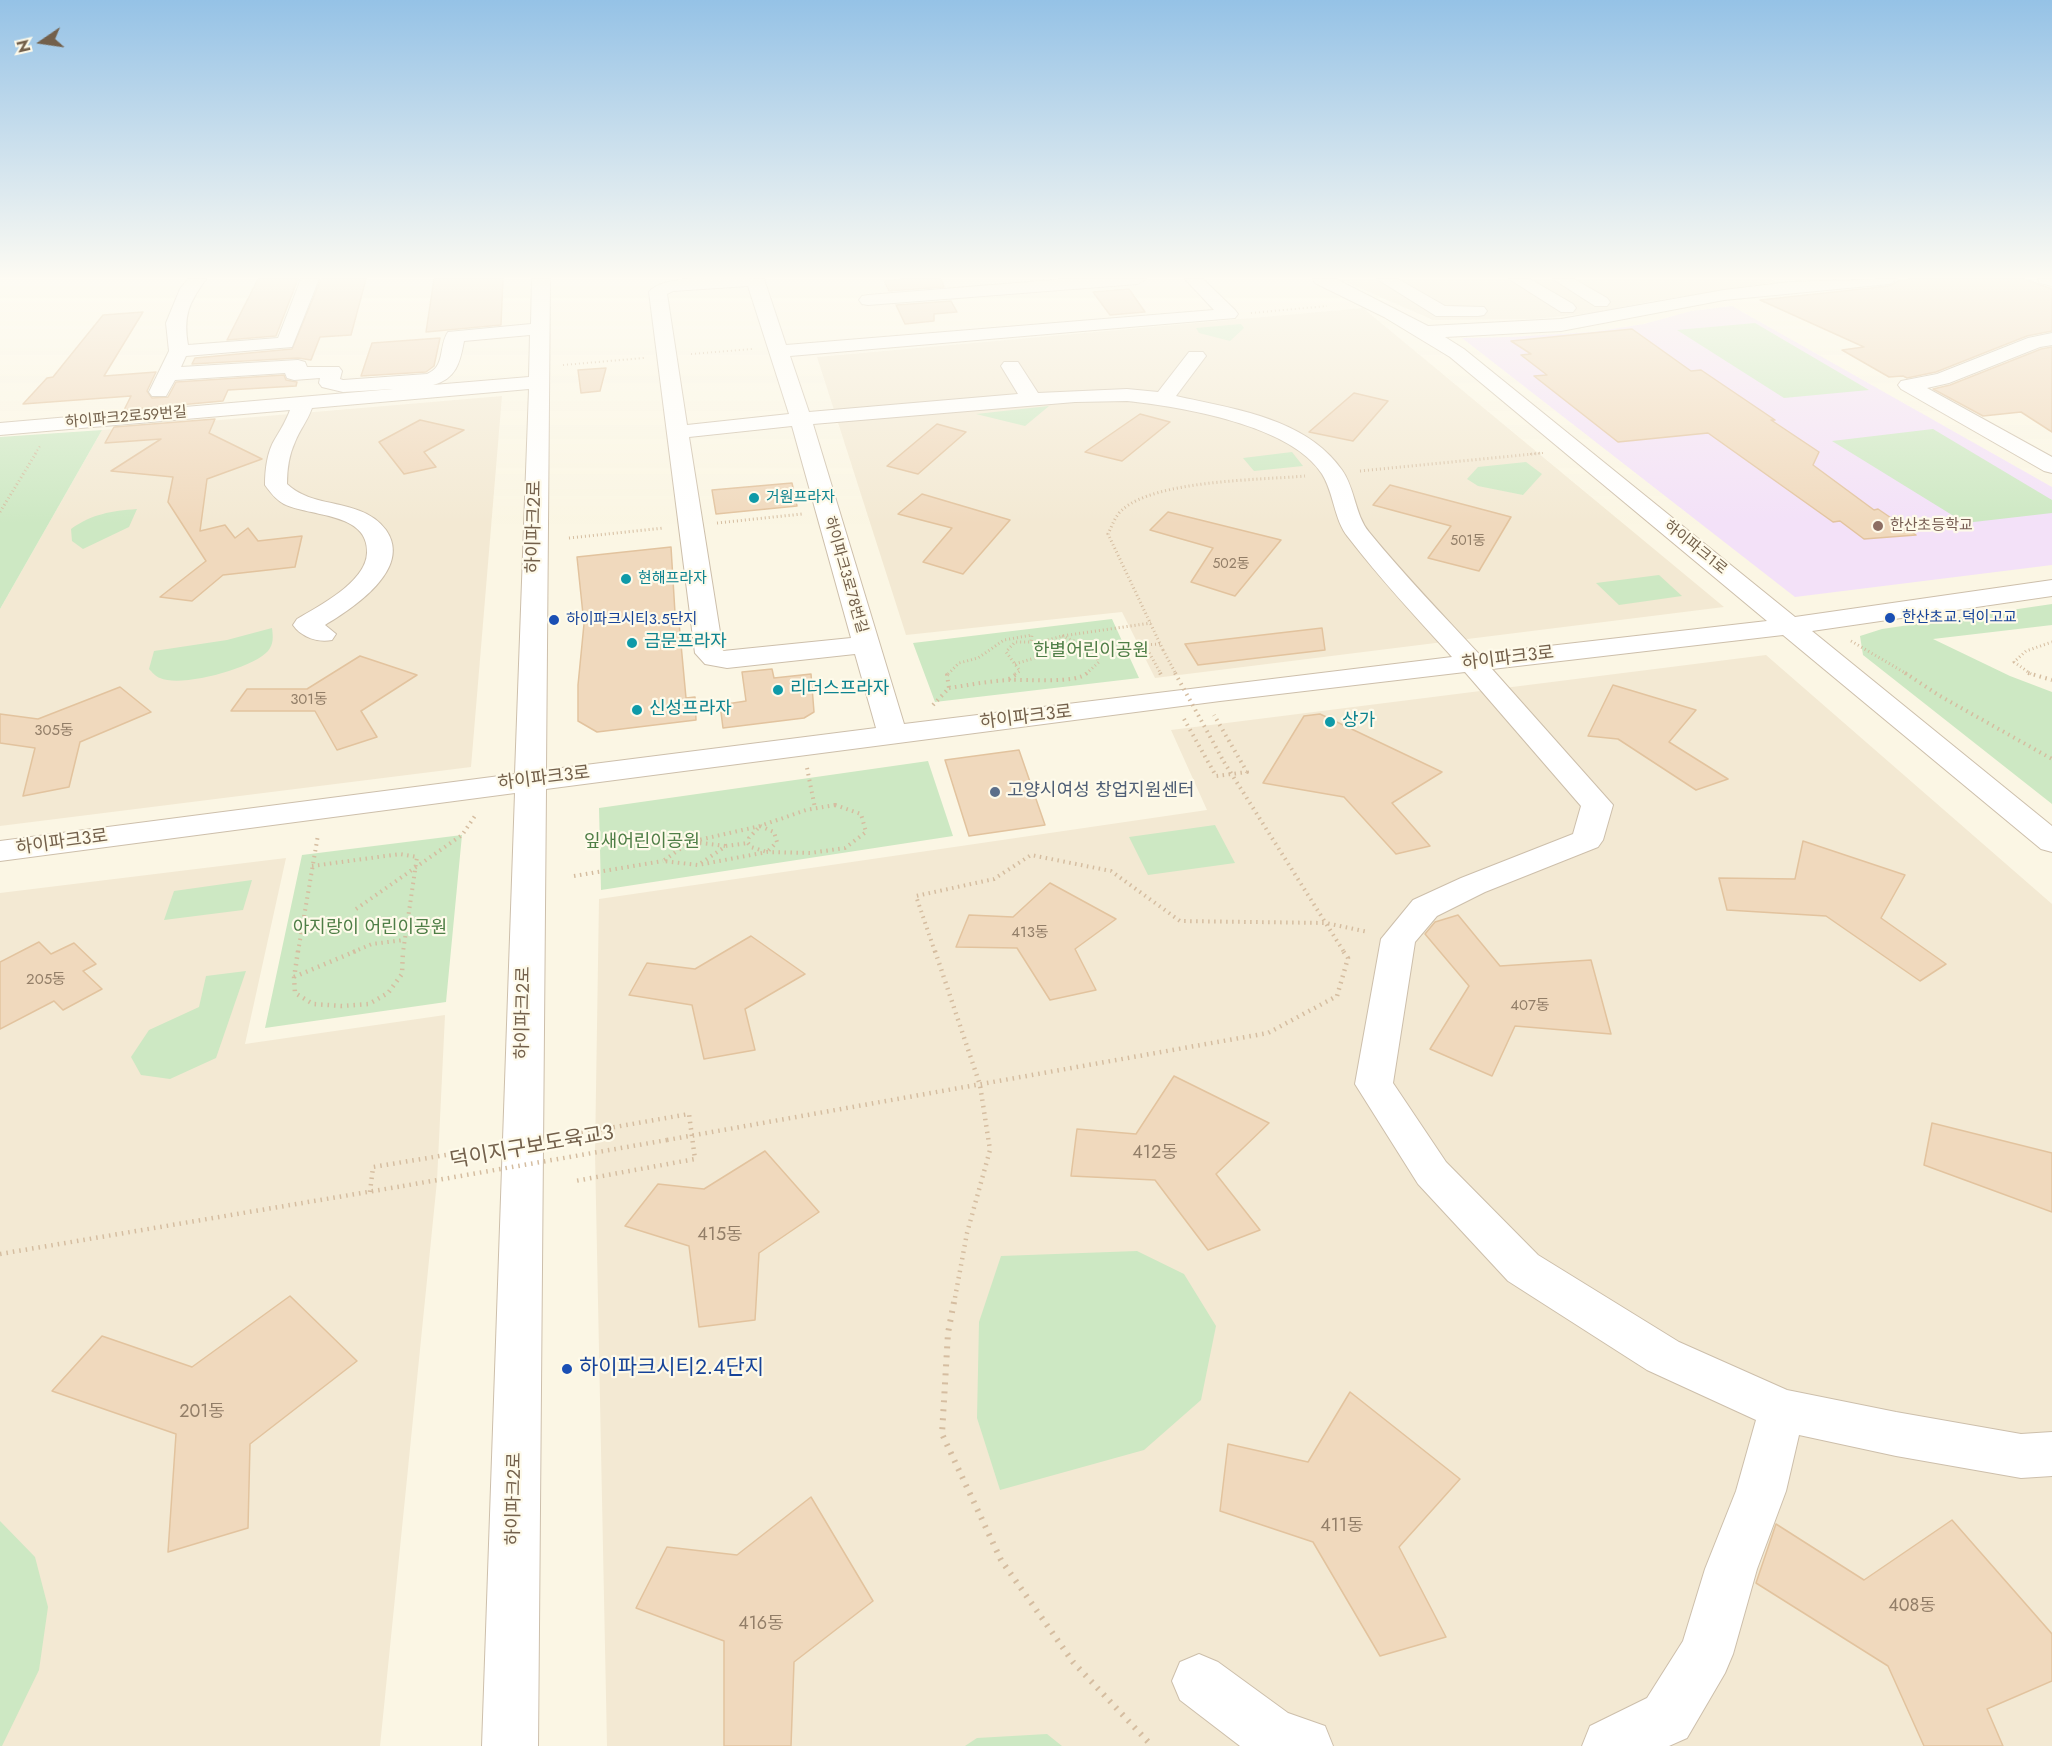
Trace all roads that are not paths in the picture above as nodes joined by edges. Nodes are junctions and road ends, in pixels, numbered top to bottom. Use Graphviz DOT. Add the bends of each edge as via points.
graph roads {
  1 [pos="174,360"];
  2 [pos="449,360"];
  3 [pos="539,360"];
  4 [pos="668,360"];
  5 [pos="776,360"];
  6 [pos="1193,360"];
  7 [pos="1466,360"];
  8 [pos="1989,360"];
  9 [pos="1011,366"];
  10 [pos="168,374"];
  11 [pos="538,382"];
  12 [pos="1163,399"];
  13 [pos="1032,400"];
  14 [pos="303,403"];
  15 [pos="801,418"];
  16 [pos="0,420"];
  17 [pos="0,429"];
  18 [pos="679,432"];
  19 [pos="2052,466"];
  20 [pos="2052,588"];
  21 [pos="1790,626"];
  22 [pos="323,634"];
  23 [pos="865,645"];
  24 [pos="1470,664"];
  25 [pos="892,734"];
  26 [pos="529,780"];
  27 [pos="2052,842"];
  28 [pos="0,851"];
  29 [pos="1782,1410"];
  30 [pos="2052,1454"];
  31 [pos="1198,1682"];
  32 [pos="510,1746"];
  33 [pos="1305,1746"];
  34 [pos="1610,1746"];
  1 -- 10 [label="street"];
  2 -- 10 [label="street" via="442,376 429,380 343,386 329,383 332,371 294,374 298,366"];
  3 -- 11 [label="street, 하이파크2로"];
  4 -- 18 [label="street"];
  5 -- 15 [label="street, 하이파크3로78번길"];
  6 -- 12 [label="street"];
  7 -- 21 [label="street, 하이파크1로"];
  8 -- 19 [label="street" via="1942,379 1908,385"];
  9 -- 13 [label="street"];
  10 -- 16 [label="street" via="154,400 130,409"];
  11 -- 14 [label="street, 하이파크2로59번길"];
  11 -- 26 [label="street, 하이파크2로"];
  12 -- 13 [label="street" via="1127,395"];
  12 -- 24 [label="street" via="1270,427 1311,448 1333,473 1356,532"];
  13 -- 15 [label="street"];
  14 -- 17 [label="street, 하이파크2로59번길"];
  14 -- 22 [label="street" via="296,424 284,441 276,468 276,485 292,499 370,526 378,536 381,555 355,593 306,625"];
  15 -- 18 [label="street"];
  15 -- 23 [label="street, 하이파크3로78번길"];
  18 -- 23 [label="street" via="710,653 727,660"];
  20 -- 21 [label="street, 하이파크3로"];
  21 -- 24 [label="street, 하이파크3로"];
  21 -- 27 [label="street, 하이파크1로"];
  23 -- 25 [label="street, 하이파크3로78번길"];
  24 -- 25 [label="street, 하이파크3로"];
  24 -- 29 [label="street" via="1597,805 1587,840 1425,908 1398,939 1374,1084 1432,1173 1523,1268 1663,1356"];
  25 -- 26 [label="street, 하이파크3로"];
  26 -- 28 [label="street, 하이파크3로"];
  26 -- 32 [label="street, 하이파크2로"];
  29 -- 30 [label="street" via="2021,1456"];
  29 -- 34 [label="street" via="1761,1491 1731,1569 1706,1654 1667,1718"];
  31 -- 33 [label="street" via="1274,1736"];
}
